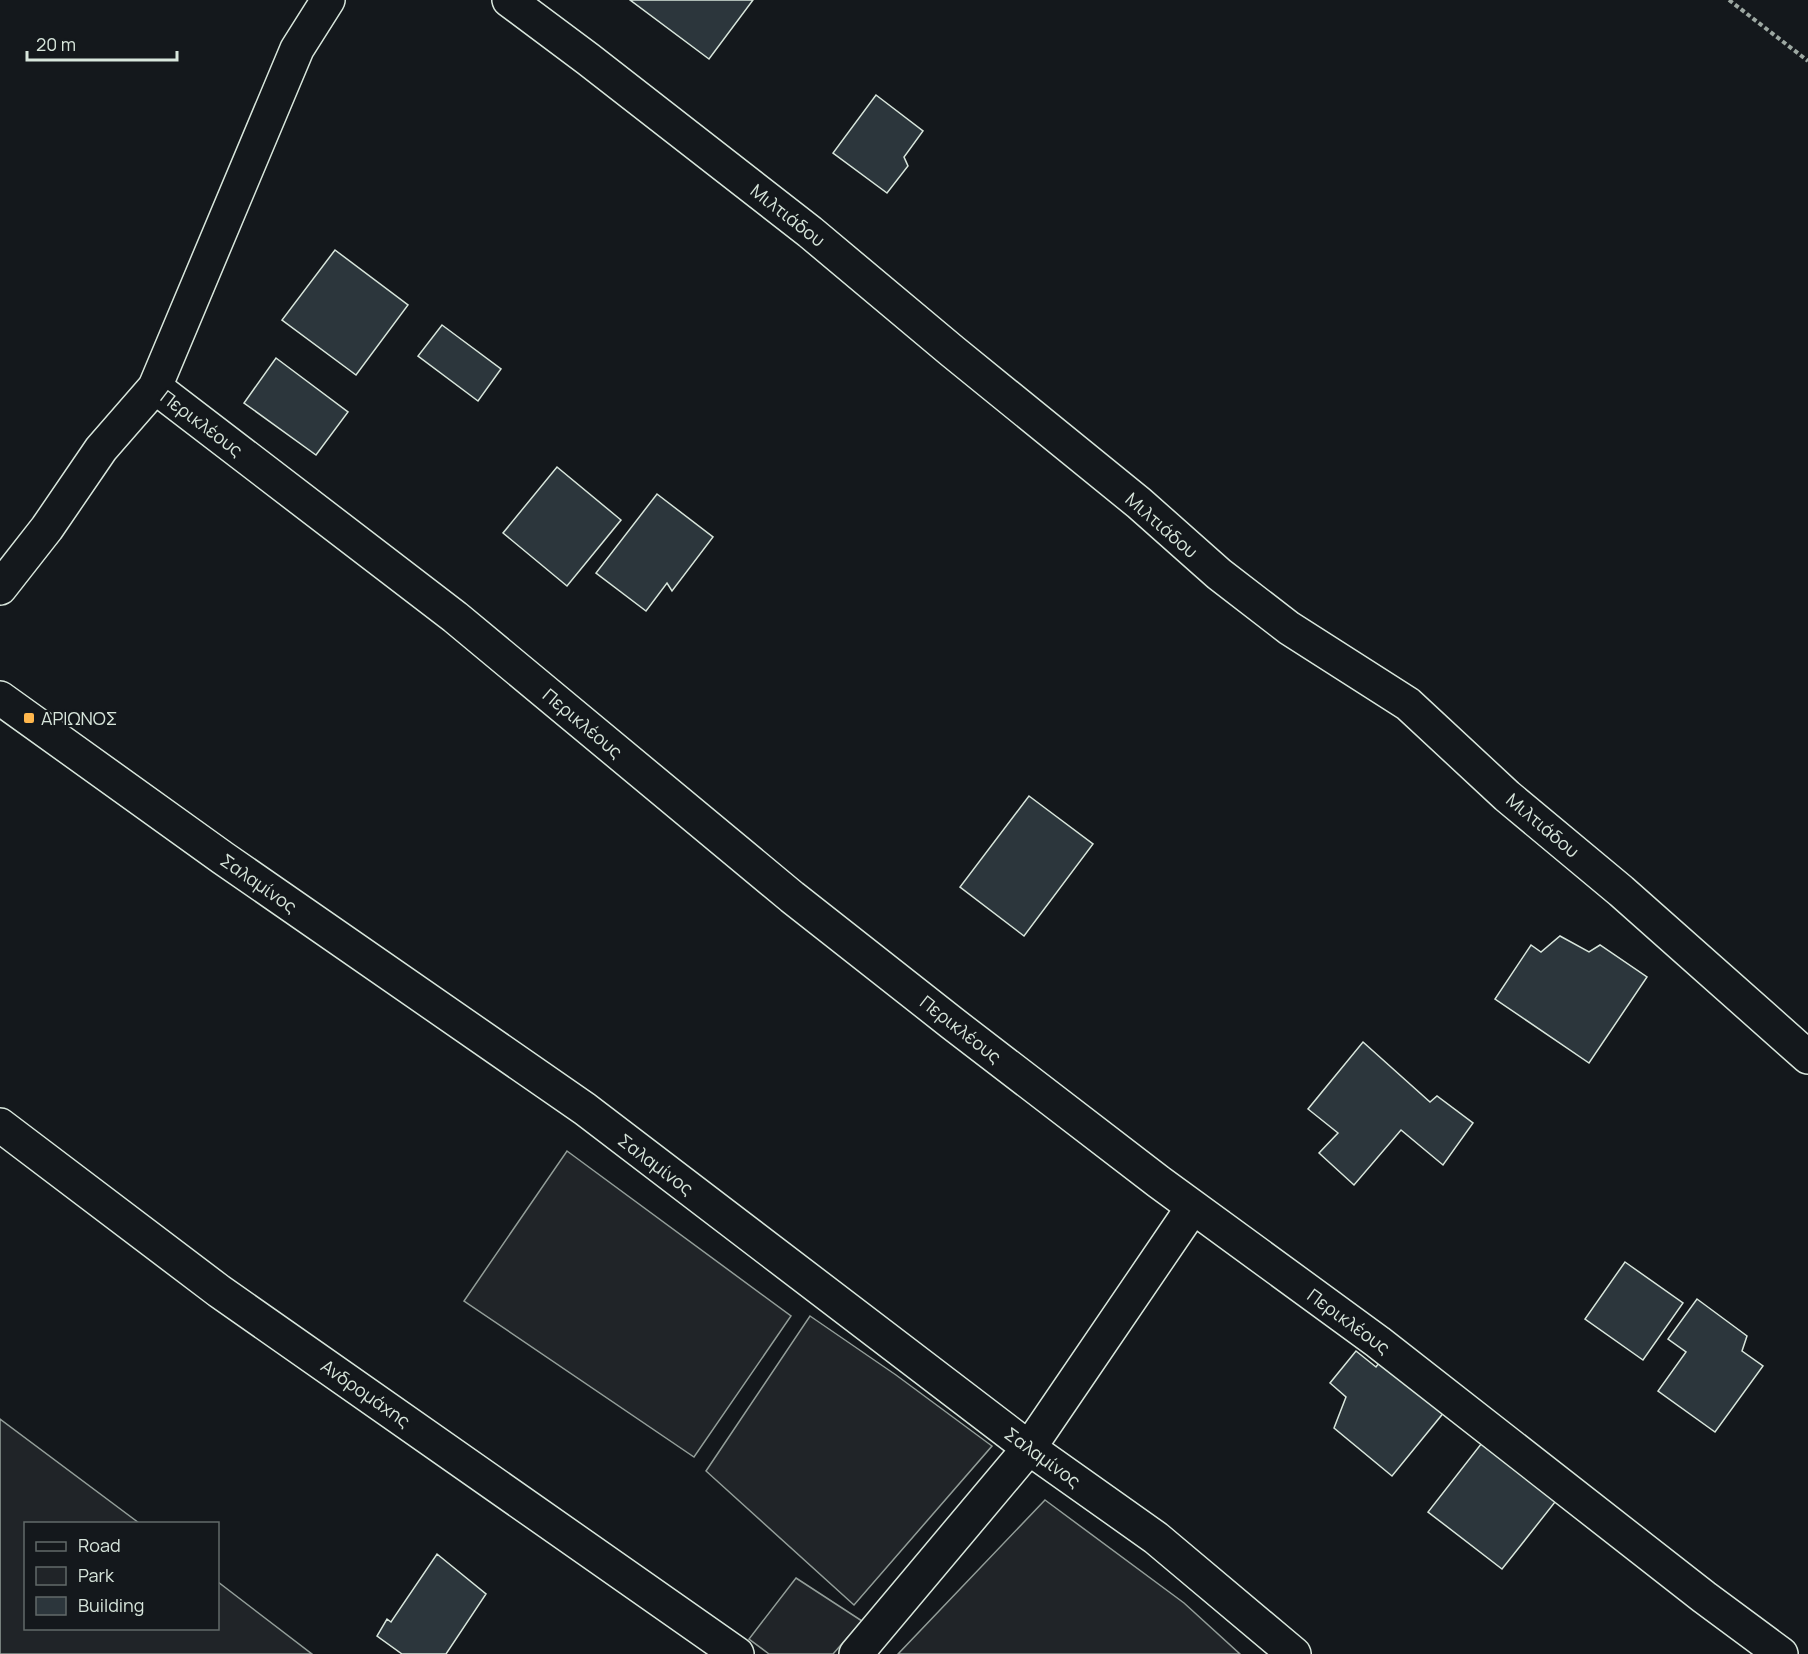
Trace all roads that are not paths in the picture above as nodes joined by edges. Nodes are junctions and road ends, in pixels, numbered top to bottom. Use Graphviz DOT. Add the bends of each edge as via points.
graph roads {
  1 [pos="328,0"];
  2 [pos="508,0"];
  3 [pos="155,387"];
  4 [pos="0,588"];
  5 [pos="0,698"];
  6 [pos="1808,1057"];
  7 [pos="0,1125"];
  8 [pos="1193,1207"];
  9 [pos="1029,1448"];
  10 [pos="737,1654"];
  11 [pos="856,1654"];
  12 [pos="1294,1654"];
  13 [pos="1781,1654"];
  1 -- 3 [label="street" via="297,49"];
  2 -- 6 [label="street, Μιλτιάδου" via="810,232 1228,581 1289,628 1408,704 1507,796"];
  3 -- 4 [label="street" via="101,449"];
  3 -- 8 [label="street, Περικλέους" via="455,617 792,897"];
  5 -- 9 [label="street, Σαλαμίνος" via="585,1109"];
  7 -- 10 [label="street, Ανδρομάχης" via="219,1291"];
  8 -- 9 [label="street"];
  8 -- 13 [label="street, Περικλέους" via="1378,1342"];
  9 -- 11 [label="street"];
  9 -- 12 [label="street, Σαλαμίνος" via="1156,1538"];
}
